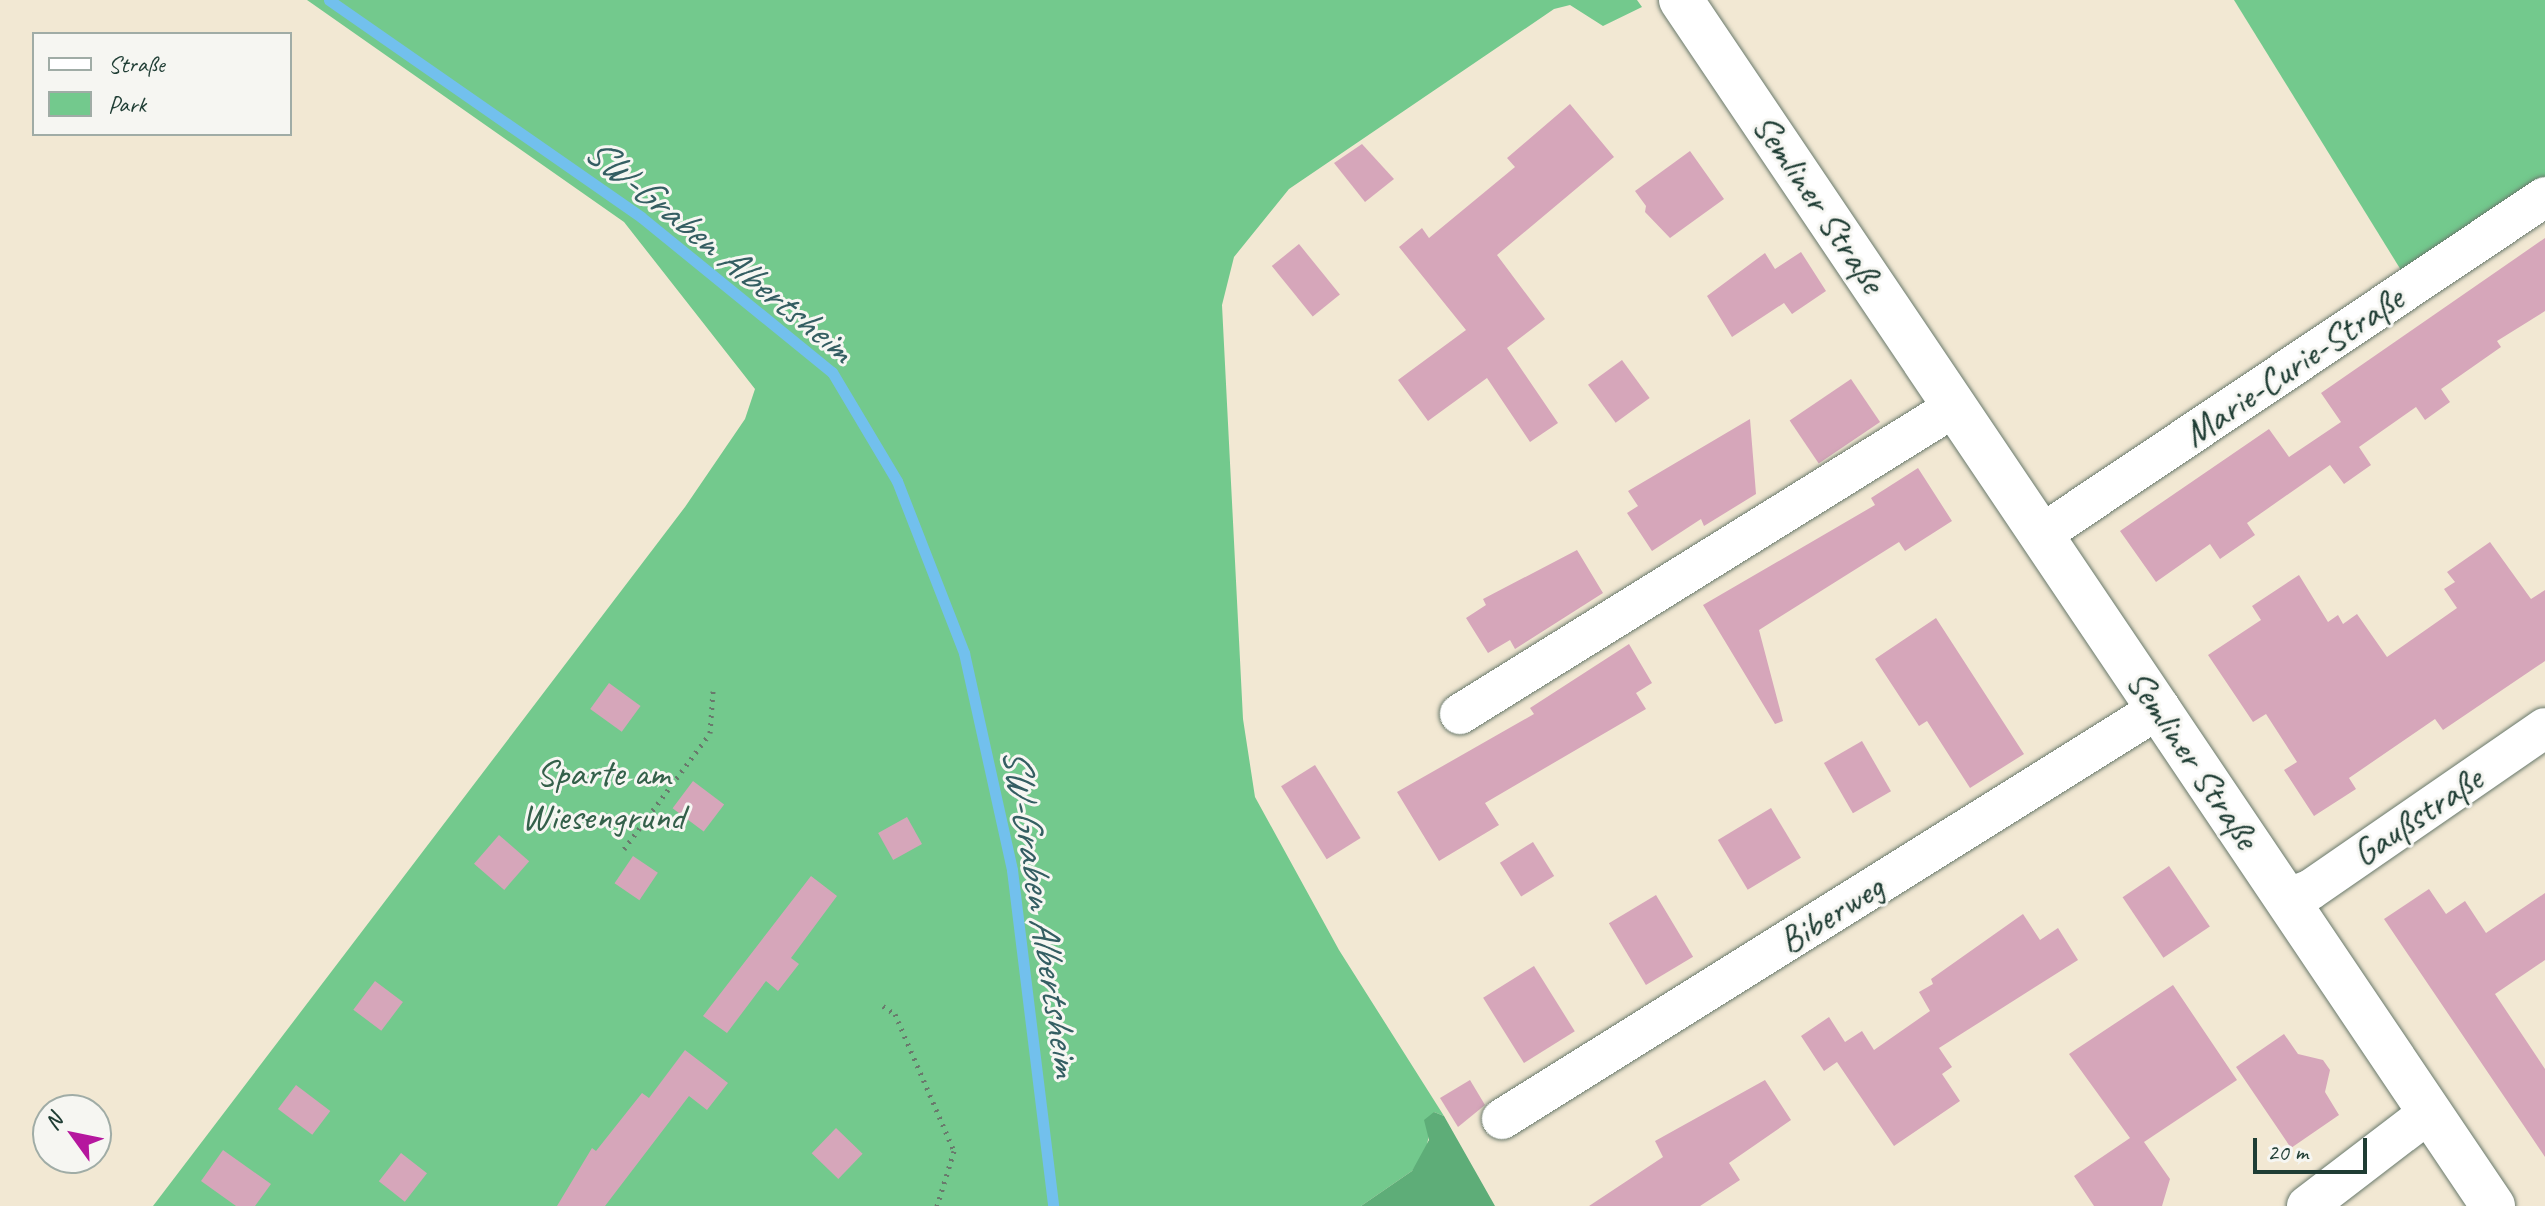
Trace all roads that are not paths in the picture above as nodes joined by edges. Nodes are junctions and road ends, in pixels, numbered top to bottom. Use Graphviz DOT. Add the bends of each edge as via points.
graph roads {
  1 [pos="1681,0"];
  2 [pos="2545,197"];
  3 [pos="1956,406"];
  4 [pos="2042,534"];
  5 [pos="2160,708"];
  6 [pos="1460,714"];
  7 [pos="2545,728"];
  8 [pos="2286,899"];
  9 [pos="2430,1112"];
  10 [pos="1502,1119"];
  11 [pos="2307,1206"];
  12 [pos="2493,1206"];
  1 -- 3 [label="street, Semliner Straße"];
  2 -- 4 [label="street, Marie-Curie-Straße"];
  3 -- 4 [label="street, Semliner Straße"];
  3 -- 6 [label="street"];
  4 -- 5 [label="street, Semliner Straße"];
  5 -- 8 [label="street, Semliner Straße"];
  5 -- 10 [label="street, Biberweg"];
  7 -- 8 [label="street, Gaußstraße" via="2310,890"];
  8 -- 9 [label="street, Semliner Straße"];
  9 -- 11 [label="street"];
  9 -- 12 [label="street, Semliner Straße"];
}
